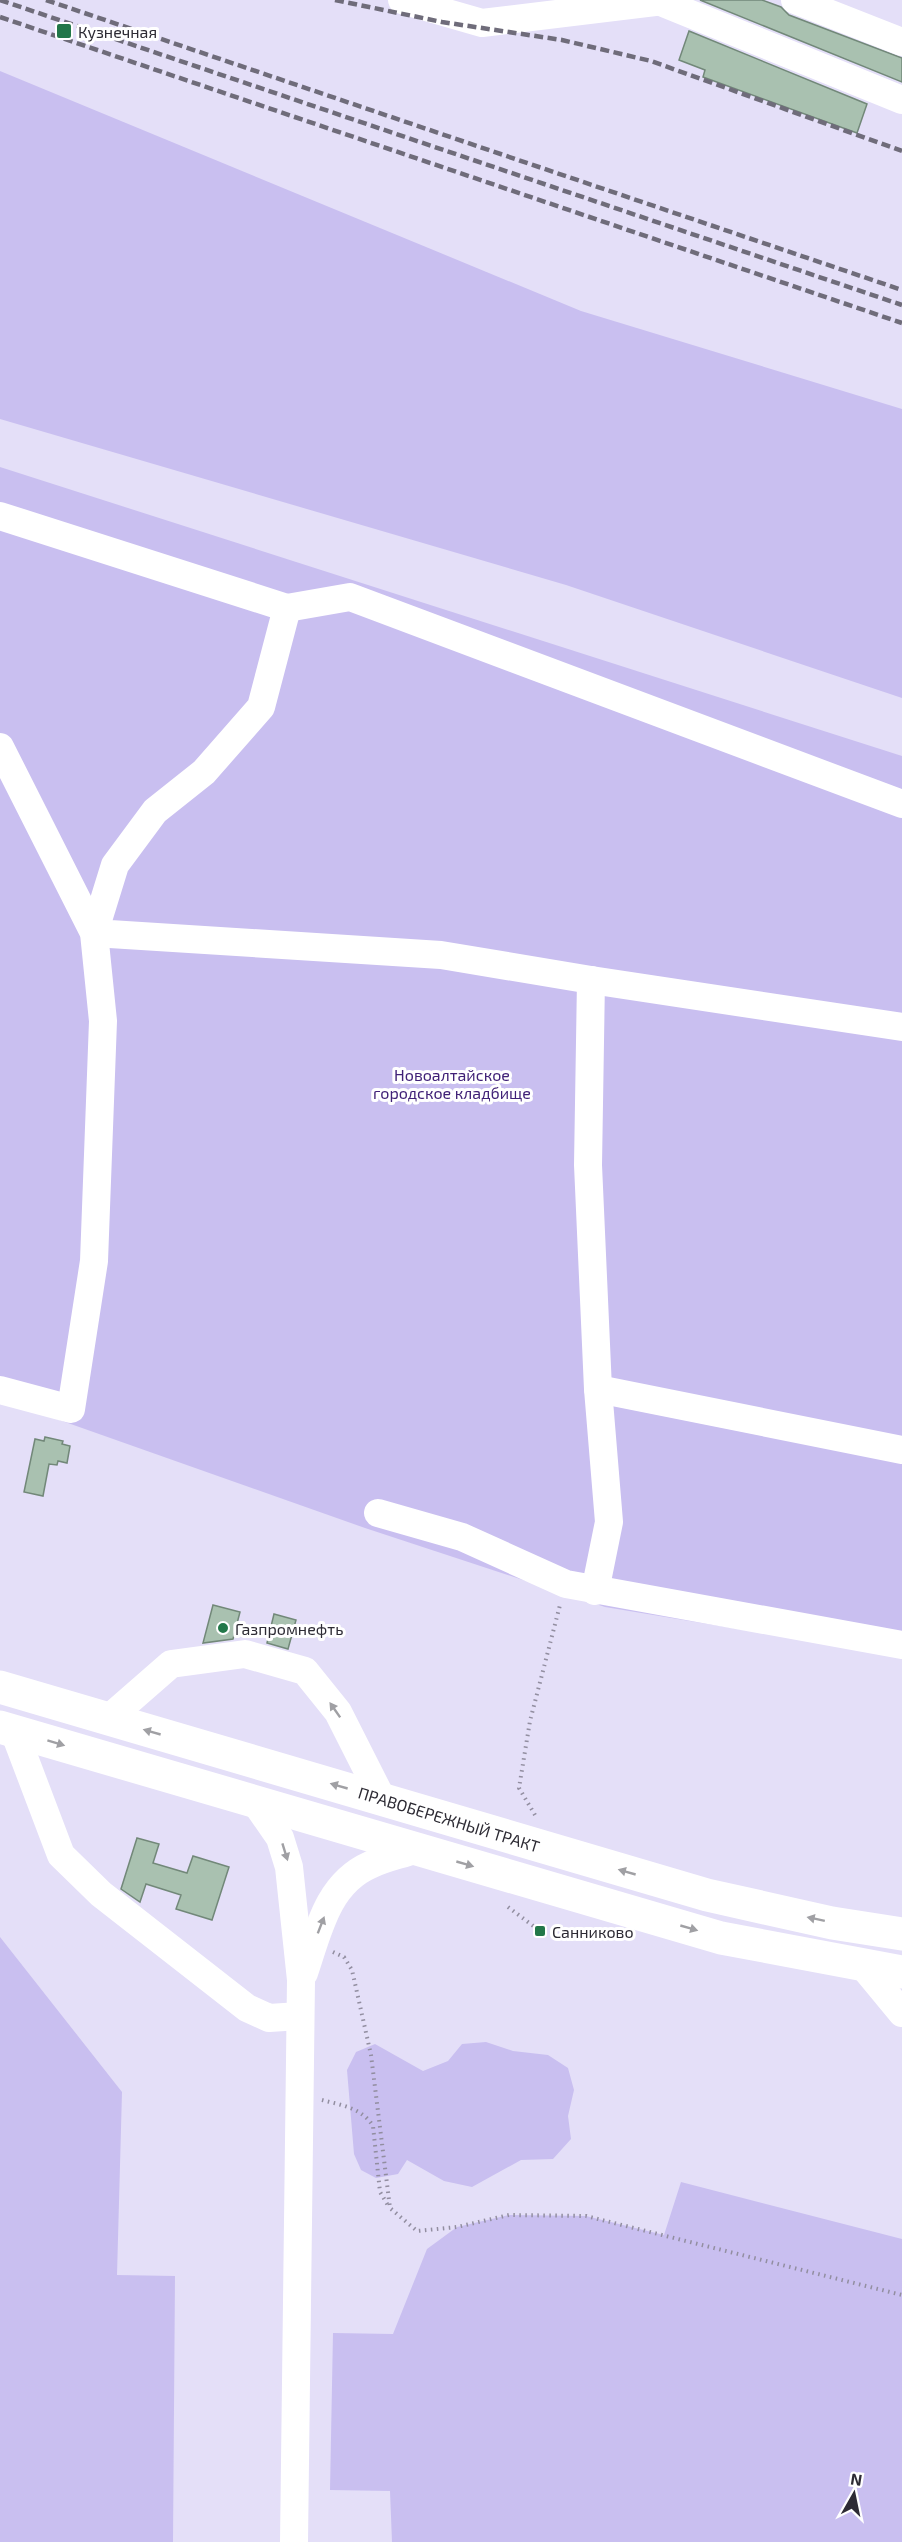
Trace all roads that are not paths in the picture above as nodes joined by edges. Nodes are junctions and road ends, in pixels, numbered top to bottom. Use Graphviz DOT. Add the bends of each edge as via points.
graph roads {
  1 [pos="402,0"];
  2 [pos="795,0"];
  3 [pos="656,1"];
  4 [pos="902,42"];
  5 [pos="902,100"];
  6 [pos="0,516"];
  7 [pos="287,608"];
  8 [pos="0,747"];
  9 [pos="902,804"];
  10 [pos="94,933"];
  11 [pos="591,980"];
  12 [pos="902,1027"];
  13 [pos="598,1389"];
  14 [pos="0,1390"];
  15 [pos="902,1450"];
  16 [pos="378,1513"];
  17 [pos="595,1591"];
  18 [pos="902,1645"];
  19 [pos="0,1687"];
  20 [pos="108,1719"];
  21 [pos="7,1729"];
  22 [pos="382,1799"];
  23 [pos="255,1802"];
  24 [pos="414,1850"];
  25 [pos="902,1934"];
  26 [pos="864,1967"];
  27 [pos="902,1972"];
  28 [pos="301,1980"];
  29 [pos="902,2013"];
  30 [pos="300,2016"];
  31 [pos="294,2542"];
  1 -- 3 [label="street" via="482,23"];
  2 -- 4 [label="street"];
  3 -- 5 [label="street"];
  6 -- 7 [label="street"];
  7 -- 9 [label="street" via="350,597"];
  7 -- 10 [label="street" via="261,707 204,772 155,811 115,865"];
  8 -- 10 [label="street"];
  10 -- 11 [label="street" via="441,955"];
  10 -- 14 [label="street" via="103,1021 94,1261 71,1409"];
  11 -- 12 [label="street"];
  11 -- 13 [label="street" via="588,1165"];
  13 -- 15 [label="street"];
  13 -- 17 [label="street" via="609,1522"];
  16 -- 17 [label="street" via="462,1537 566,1584"];
  17 -- 18 [label="street"];
  19 -- 20 [label="highway, ПРАВОБЕРЕЖНЫЙ ТРАКТ"];
  22 -- 20 [label="highway, ПРАВОБЕРЕЖНЫЙ ТРАКТ, one-way"];
  22 -- 20 [label="street, one-way" via="338,1712 305,1671 245,1654 171,1664"];
  21 -- 23 [label="highway, one-way"];
  21 -- 30 [label="street" via="61,1855 102,1894 247,2008 269,2018"];
  25 -- 22 [label="highway, ПРАВОБЕРЕЖНЫЙ ТРАКТ, one-way" via="707,1895"];
  23 -- 24 [label="highway"];
  23 -- 28 [label="street, one-way" via="280,1839 289,1867"];
  24 -- 26 [label="highway, one-way" via="721,1938"];
  28 -- 24 [label="street, one-way" via="330,1900 347,1879 369,1865"];
  26 -- 27 [label="highway"];
  26 -- 29 [label="street"];
  28 -- 30 [label="street"];
  30 -- 31 [label="street"];
}
